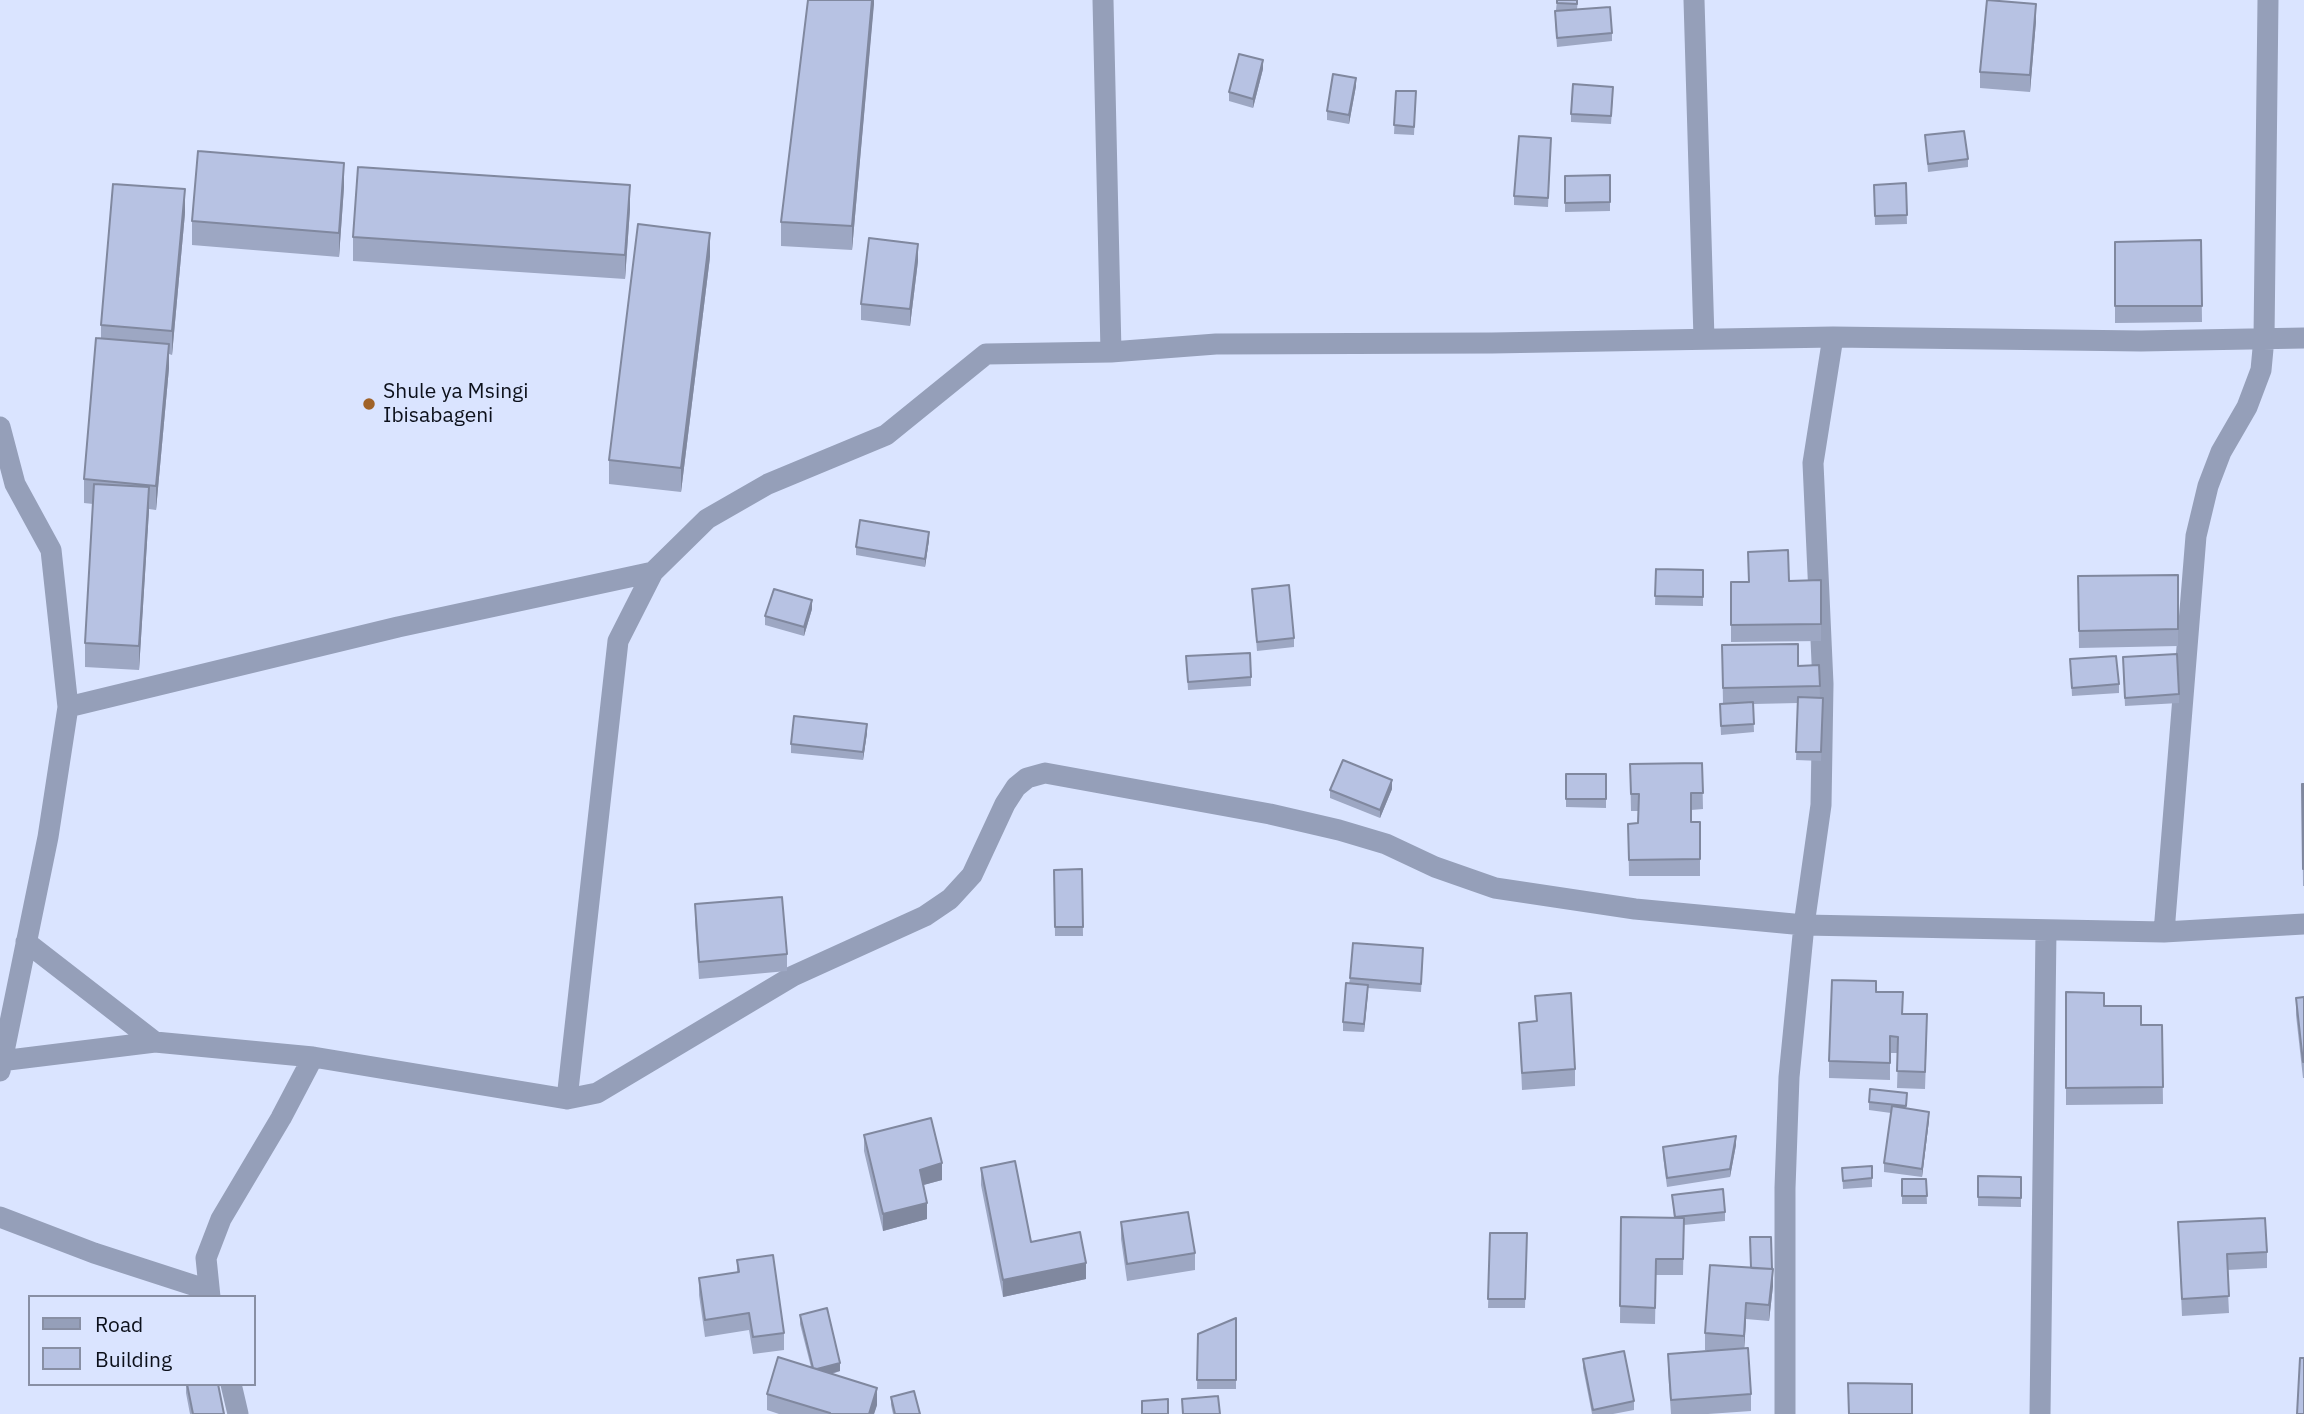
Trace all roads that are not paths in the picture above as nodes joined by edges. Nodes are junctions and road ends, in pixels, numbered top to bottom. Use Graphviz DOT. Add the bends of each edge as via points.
graph roads {
  1 [pos="1103,0"];
  2 [pos="1694,0"];
  3 [pos="2268,0"];
  4 [pos="1833,337"];
  5 [pos="2264,338"];
  6 [pos="2304,338"];
  7 [pos="1704,339"];
  8 [pos="1111,352"];
  9 [pos="0,427"];
  10 [pos="653,572"];
  11 [pos="68,707"];
  12 [pos="2304,924"];
  13 [pos="1804,925"];
  14 [pos="2046,930"];
  15 [pos="2164,932"];
  16 [pos="26,943"];
  17 [pos="155,1042"];
  18 [pos="313,1057"];
  19 [pos="1,1064"];
  20 [pos="567,1099"];
  21 [pos="0,1217"];
  22 [pos="209,1293"];
  23 [pos="231,1386"];
  24 [pos="238,1414"];
  25 [pos="1785,1414"];
  26 [pos="2040,1414"];
  1 -- 8 [label="street"];
  2 -- 7 [label="street"];
  3 -- 5 [label="street"];
  4 -- 5 [label="street"];
  4 -- 7 [label="street"];
  4 -- 13 [label="street" via="1813,463 1823,684 1821,805"];
  5 -- 6 [label="street"];
  5 -- 15 [label="street" via="2255,387 2217,463 2196,536"];
  7 -- 8 [label="street" via="1216,344"];
  8 -- 10 [label="street" via="986,354 886,435 768,484 707,519"];
  9 -- 11 [label="street" via="15,484 51,550"];
  10 -- 11 [label="street" via="398,627"];
  10 -- 20 [label="street" via="618,641"];
  11 -- 16 [label="street"];
  12 -- 15 [label="street"];
  13 -- 14 [label="street"];
  13 -- 20 [label="street" via="1635,909 1495,888 1387,844 1339,830 1045,774 1027,778 1016,787 972,875 950,899 925,916 793,976 597,1093"];
  13 -- 25 [label="street" via="1789,1077"];
  14 -- 15 [label="street"];
  14 -- 26 [label="street"];
  16 -- 17 [label="street"];
  16 -- 19 [label="street"];
  17 -- 18 [label="street"];
  17 -- 19 [label="street"];
  18 -- 20 [label="street"];
  18 -- 22 [label="street" via="221,1219 206,1258"];
  21 -- 22 [label="street"];
  23 -- 24 [label="street"];
}
